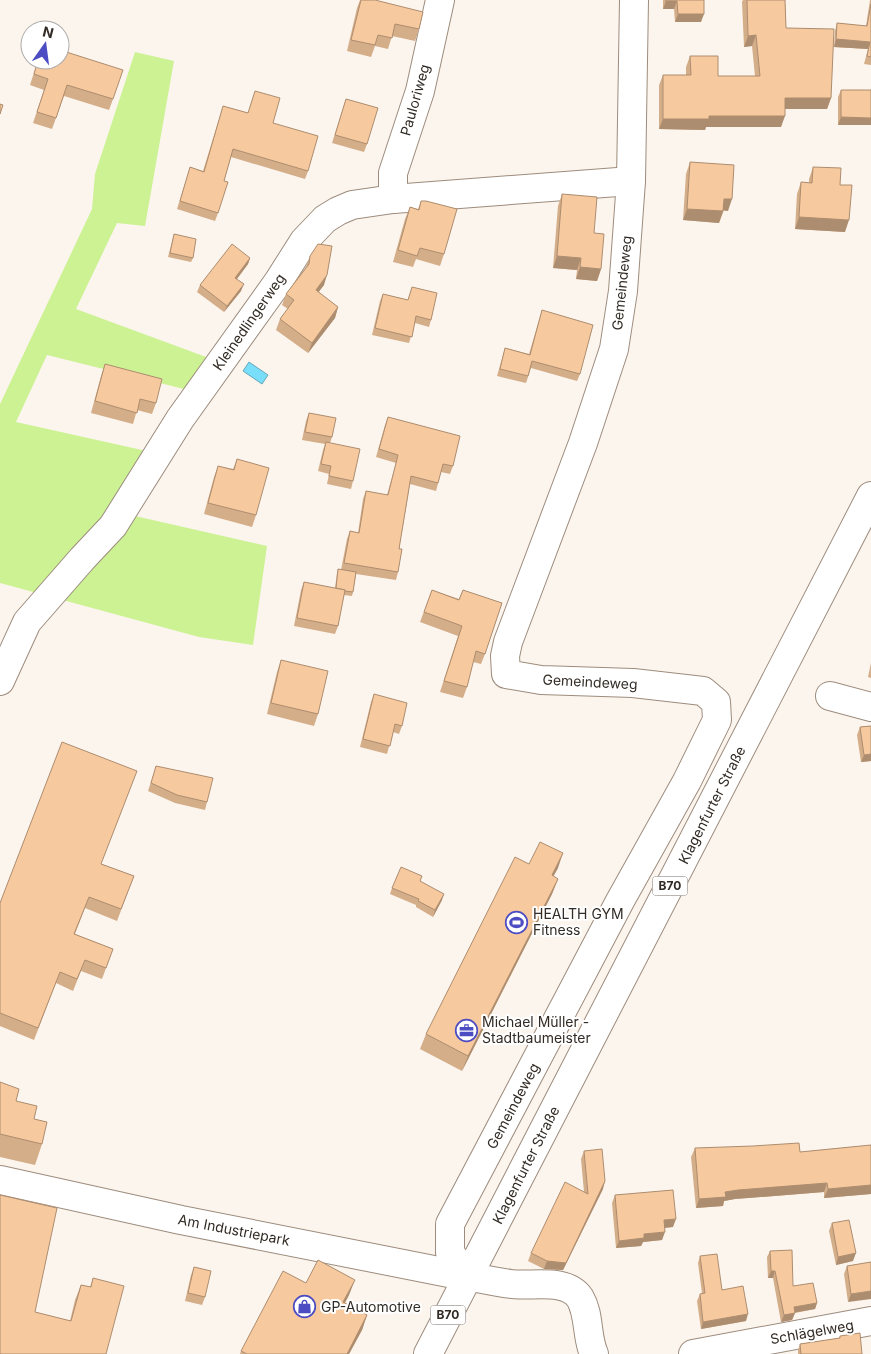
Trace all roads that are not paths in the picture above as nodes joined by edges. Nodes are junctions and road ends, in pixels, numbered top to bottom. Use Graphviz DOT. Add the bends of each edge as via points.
graph roads {
  1 [pos="440,0"];
  2 [pos="634,0"];
  3 [pos="631,181"];
  4 [pos="393,199"];
  5 [pos="871,496"];
  6 [pos="0,681"];
  7 [pos="830,696"];
  8 [pos="871,707"];
  9 [pos="0,1180"];
  10 [pos="469,1277"];
  11 [pos="871,1321"];
  12 [pos="762,1347"];
  13 [pos="428,1354"];
  14 [pos="594,1354"];
  15 [pos="693,1354"];
  1 -- 4 [label="street, Pauloriweg" via="420,91 393,174"];
  2 -- 3 [label="street, Gemeindeweg"];
  3 -- 4 [label="street, Kleinedlingerweg"];
  3 -- 10 [label="street, Gemeindeweg" via="623,291 614,349 583,443 508,642 506,674 541,680 633,683 703,691 716,702 717,720 450,1224 450,1253"];
  4 -- 6 [label="street, Kleinedlingerweg" via="338,211 324,220 304,241 180,419 113,526 27,622"];
  5 -- 10 [label="street, Klagenfurter Straße / B70"];
  7 -- 8 [label="street"];
  9 -- 10 [label="street, Am Industriepark" via="181,1220"];
  10 -- 13 [label="street, Klagenfurter Straße / B70"];
  10 -- 14 [label="street" via="569,1288 579,1297 586,1312"];
  11 -- 12 [label="street, Schlägelweg"];
  12 -- 15 [label="street, Schlägelweg"];
}
